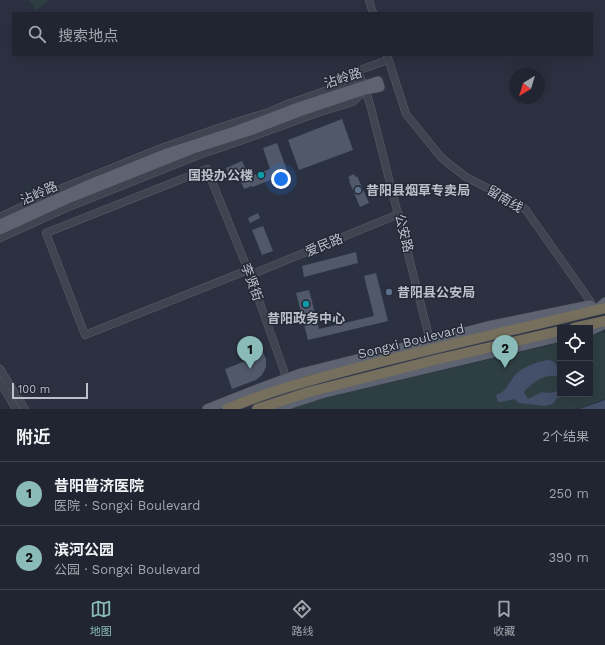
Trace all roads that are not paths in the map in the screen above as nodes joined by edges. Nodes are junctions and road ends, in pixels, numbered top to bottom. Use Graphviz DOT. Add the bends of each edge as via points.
graph roads {
  1 [pos="369,0"];
  2 [pos="373,12"];
  3 [pos="388,57"];
  4 [pos="364,88"];
  5 [pos="399,214"];
  6 [pos="0,217"];
  7 [pos="0,224"];
  8 [pos="0,230"];
  9 [pos="0,238"];
  10 [pos="249,272"];
  11 [pos="605,302"];
  12 [pos="601,309"];
  13 [pos="605,321"];
  14 [pos="605,324"];
  15 [pos="587,325"];
  16 [pos="593,330"];
  17 [pos="557,332"];
  18 [pos="85,335"];
  19 [pos="557,338"];
  20 [pos="432,345"];
  21 [pos="435,360"];
  22 [pos="0,369"];
  23 [pos="0,382"];
  24 [pos="286,383"];
  25 [pos="290,398"];
  26 [pos="16,409"];
  27 [pos="25,409"];
  28 [pos="207,409"];
  29 [pos="227,409"];
  30 [pos="257,409"];
  31 [pos="275,409"];
  1 -- 2 [label="street"];
  3 -- 4 [label="street, 公安路" via="357,71"];
  3 -- 12 [label="street, 留南线" via="406,114 440,156 466,177 526,210"];
  4 -- 5 [label="street, 公安路"];
  4 -- 6 [label="street" via="345,84 224,126 55,191"];
  4 -- 7 [label="main road, 沾岭路" via="301,106 167,153"];
  4 -- 8 [label="main road, 沾岭路" via="186,152 70,198"];
  4 -- 9 [label="street" via="353,102 192,158 66,208"];
  5 -- 10 [label="street, 爱民路"];
  5 -- 20 [label="street, 公安路"];
  10 -- 18 [label="street, 爱民路"];
  10 -- 18 [label="street, 李贤街" via="207,169 46,233"];
  10 -- 24 [label="street, 李贤街"];
  11 -- 12 [label="main road"];
  12 -- 20 [label="highway, Songxi Boulevard"];
  13 -- 15 [label="highway"];
  14 -- 16 [label="main road"];
  17 -- 21 [label="highway, Songxi Boulevard"];
  19 -- 31 [label="main road" via="324,393"];
  20 -- 21 [label="street, 公安路"];
  20 -- 24 [label="highway, Songxi Boulevard" via="356,368"];
  21 -- 25 [label="highway, Songxi Boulevard"];
  22 -- 27 [label="street"];
  23 -- 26 [label="street"];
  24 -- 25 [label="street, 李贤街"];
  24 -- 28 [label="main road" via="248,392"];
  24 -- 29 [label="highway, Songxi Boulevard"];
  25 -- 30 [label="highway, Songxi Boulevard"];
}
